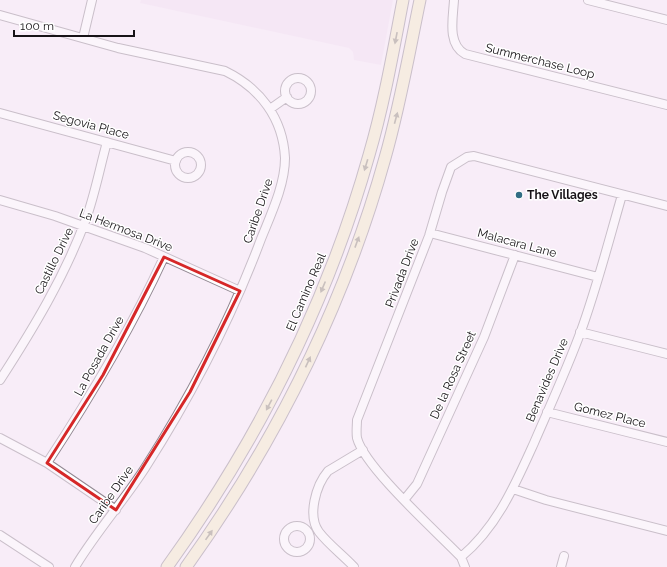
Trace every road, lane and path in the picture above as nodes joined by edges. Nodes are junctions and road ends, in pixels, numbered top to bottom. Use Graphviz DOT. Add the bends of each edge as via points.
graph roads {
  1 [pos="92,0"];
  2 [pos="403,0"];
  3 [pos="420,0"];
  4 [pos="454,0"];
  5 [pos="588,0"];
  6 [pos="0,15"];
  7 [pos="667,20"];
  8 [pos="83,38"];
  9 [pos="287,97"];
  10 [pos="667,105"];
  11 [pos="270,109"];
  12 [pos="0,112"];
  13 [pos="107,142"];
  14 [pos="176,161"];
  15 [pos="622,195"];
  16 [pos="0,200"];
  17 [pos="667,206"];
  18 [pos="84,225"];
  19 [pos="430,233"];
  20 [pos="515,255"];
  21 [pos="164,257"];
  22 [pos="598,278"];
  23 [pos="240,291"];
  24 [pos="580,332"];
  25 [pos="667,354"];
  26 [pos="0,380"];
  27 [pos="547,412"];
  28 [pos="0,438"];
  29 [pos="667,442"];
  30 [pos="363,450"];
  31 [pos="47,463"];
  32 [pos="513,489"];
  33 [pos="404,500"];
  34 [pos="116,510"];
  35 [pos="318,531"];
  36 [pos="667,531"];
  37 [pos="308,534"];
  38 [pos="0,535"];
  39 [pos="564,556"];
  40 [pos="461,557"];
  41 [pos="48,567"];
  42 [pos="75,567"];
  43 [pos="167,567"];
  44 [pos="186,567"];
  45 [pos="354,567"];
  46 [pos="465,567"];
  47 [pos="561,567"];
  1 -- 8 [label="street"];
  2 -- 43 [label="main road, El Camino Real, one-way" via="383,104 369,155 341,241 314,310 257,427 194,530"];
  44 -- 3 [label="main road, one-way" via="271,436 328,317 366,219 385,159"];
  4 -- 10 [label="street, Summerchase Loop" via="453,42 465,54"];
  5 -- 7 [label="street"];
  6 -- 8 [label="street, Caribe Drive"];
  8 -- 11 [label="street, Caribe Drive" via="225,71 252,87"];
  9 -- 11 [label="street"];
  11 -- 23 [label="street, Caribe Drive" via="280,128 285,159 283,173"];
  12 -- 13 [label="street, Segovia Place"];
  13 -- 14 [label="street, Segovia Place"];
  13 -- 18 [label="street, Castillo Drive"];
  15 -- 17 [label="street, Privada Drive"];
  15 -- 19 [label="street, Privada Drive" via="474,156 467,157 452,167"];
  15 -- 22 [label="street, Benavides Drive"];
  16 -- 18 [label="street, La Hermosa Drive"];
  18 -- 21 [label="street, La Hermosa Drive"];
  18 -- 26 [label="street, Castillo Drive" via="41,314"];
  19 -- 20 [label="street, Malacara Lane"];
  19 -- 30 [label="street, Privada Drive" via="357,420 357,436"];
  20 -- 22 [label="street, Malacara Lane"];
  20 -- 33 [label="street, De la Rosa Street" via="484,337 417,484"];
  21 -- 23 [label="street, La Hermosa Drive"];
  21 -- 31 [label="street, La Posada Drive" via="103,376"];
  22 -- 24 [label="street, Benavides Drive"];
  23 -- 34 [label="street, Caribe Drive" via="220,336 190,392"];
  24 -- 25 [label="street"];
  24 -- 27 [label="street, Benavides Drive"];
  27 -- 29 [label="street, Gomez Place"];
  27 -- 32 [label="street, Benavides Drive"];
  28 -- 31 [label="street"];
  30 -- 33 [label="street, Privada Drive"];
  30 -- 35 [label="street" via="328,471 318,486 314,517"];
  31 -- 34 [label="street"];
  32 -- 36 [label="street"];
  32 -- 40 [label="street, Benavides Drive" via="495,521"];
  33 -- 40 [label="street, Privada Drive"];
  34 -- 42 [label="street, Caribe Drive"];
  35 -- 37 [label="street"];
  35 -- 45 [label="street"];
  38 -- 41 [label="street"];
  39 -- 47 [label="street"];
  40 -- 46 [label="street, Privada Drive"];
}
